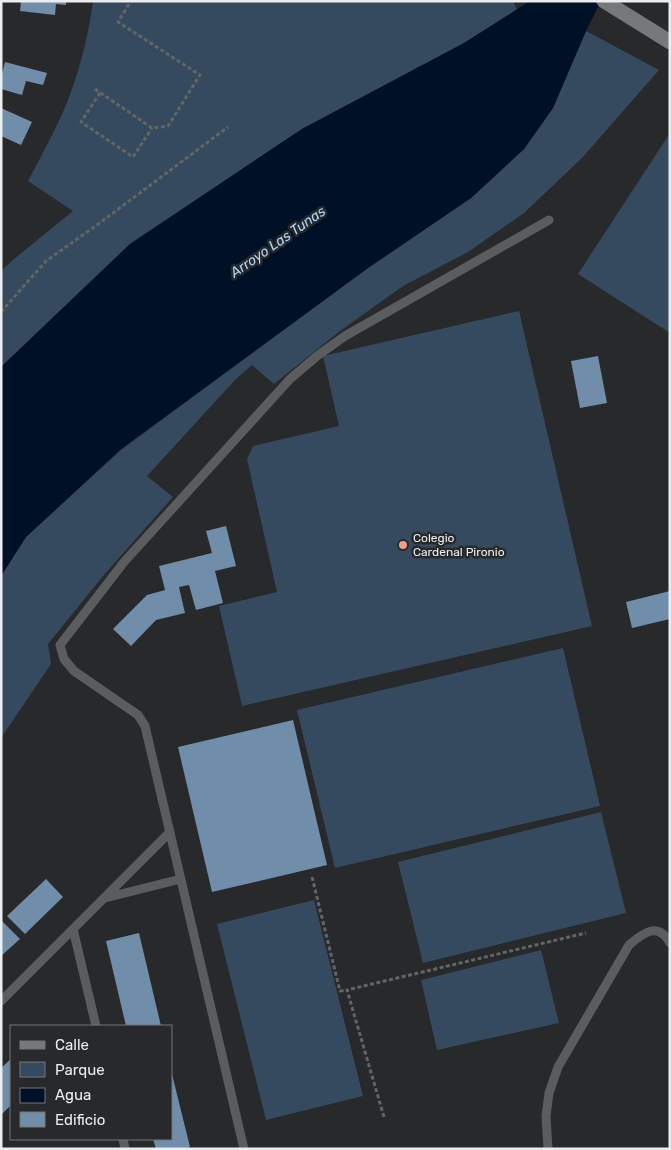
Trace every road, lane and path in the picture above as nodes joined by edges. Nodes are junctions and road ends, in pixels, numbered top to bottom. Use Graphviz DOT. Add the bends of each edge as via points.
graph roads {
  1 [pos="131,1"];
  2 [pos="604,1"];
  3 [pos="670,42"];
  4 [pos="95,89"];
  5 [pos="100,93"];
  6 [pos="228,127"];
  7 [pos="152,128"];
  8 [pos="549,220"];
  9 [pos="1,312"];
  10 [pos="170,832"];
  11 [pos="312,877"];
  12 [pos="181,879"];
  13 [pos="105,898"];
  14 [pos="73,929"];
  15 [pos="586,933"];
  16 [pos="670,943"];
  17 [pos="347,990"];
  18 [pos="1,1001"];
  19 [pos="96,1025"];
  20 [pos="384,1117"];
  21 [pos="244,1149"];
  22 [pos="548,1149"];
  1 -- 7 [label="path" via="118,22 200,75 168,126"];
  2 -- 3 [label="main road"];
  4 -- 5 [label="path"];
  5 -- 7 [label="path"];
  5 -- 7 [label="path" via="81,122 133,157"];
  6 -- 9 [label="path" via="46,261"];
  8 -- 10 [label="lane" via="345,336 290,379 124,562 60,645 64,660 74,670 138,715 145,726"];
  10 -- 12 [label="lane"];
  10 -- 13 [label="lane"];
  11 -- 17 [label="path" via="340,992"];
  12 -- 13 [label="lane"];
  12 -- 21 [label="lane"];
  13 -- 14 [label="lane"];
  14 -- 18 [label="lane"];
  14 -- 19 [label="lane"];
  15 -- 17 [label="path"];
  16 -- 22 [label="lane" via="666,936 654,930 629,945 558,1067 549,1093 546,1116"];
  17 -- 20 [label="path"];
}
